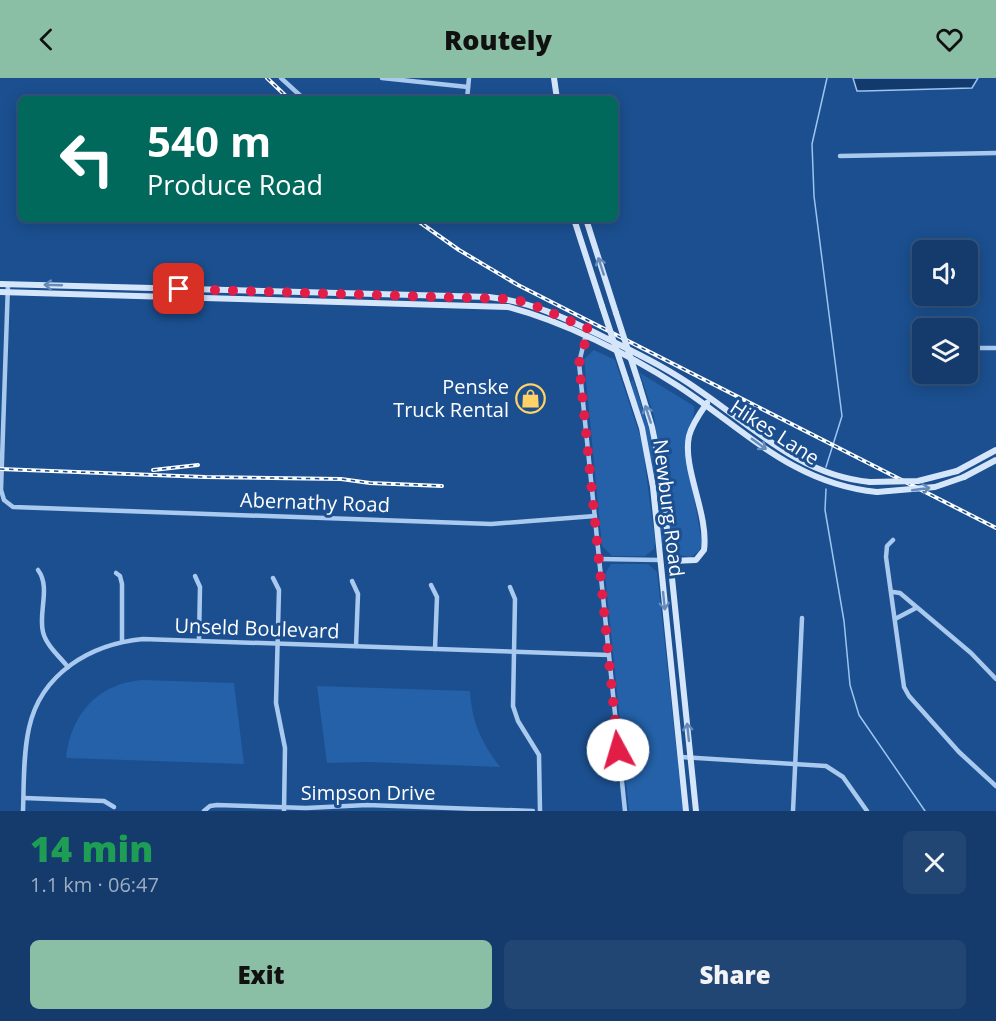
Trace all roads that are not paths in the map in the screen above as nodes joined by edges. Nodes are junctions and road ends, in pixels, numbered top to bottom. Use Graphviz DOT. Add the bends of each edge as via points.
graph roads {
  1 [pos="281,78"];
  2 [pos="382,78"];
  3 [pos="469,78"];
  4 [pos="554,78"];
  5 [pos="468,87"];
  6 [pos="300,96"];
  7 [pos="467,96"];
  8 [pos="557,96"];
  9 [pos="996,153"];
  10 [pos="840,156"];
  11 [pos="575,222"];
  12 [pos="587,222"];
  13 [pos="0,284"];
  14 [pos="8,284"];
  15 [pos="0,292"];
  16 [pos="8,292"];
  17 [pos="589,329"];
  18 [pos="585,336"];
  19 [pos="978,348"];
  20 [pos="996,348"];
  21 [pos="710,398"];
  22 [pos="705,405"];
  23 [pos="996,450"];
  24 [pos="996,460"];
  25 [pos="595,516"];
  26 [pos="894,540"];
  27 [pos="599,559"];
  28 [pos="660,560"];
  29 [pos="671,561"];
  30 [pos="38,570"];
  31 [pos="116,573"];
  32 [pos="195,576"];
  33 [pos="273,578"];
  34 [pos="352,581"];
  35 [pos="431,585"];
  36 [pos="510,587"];
  37 [pos="893,592"];
  38 [pos="916,608"];
  39 [pos="802,618"];
  40 [pos="895,619"];
  41 [pos="199,640"];
  42 [pos="122,641"];
  43 [pos="278,643"];
  44 [pos="356,646"];
  45 [pos="435,649"];
  46 [pos="514,652"];
  47 [pos="609,655"];
  48 [pos="68,667"];
  49 [pos="996,679"];
  50 [pos="681,756"];
  51 [pos="691,757"];
  52 [pos="795,764"];
  53 [pos="996,786"];
  54 [pos="24,798"];
  55 [pos="114,807"];
  56 [pos="284,809"];
  57 [pos="204,810"];
  58 [pos="23,811"];
  59 [pos="534,811"];
  60 [pos="540,811"];
  61 [pos="625,811"];
  62 [pos="686,811"];
  63 [pos="696,811"];
  64 [pos="793,811"];
  65 [pos="867,811"];
  1 -- 6 [label="street"];
  2 -- 5 [label="street"];
  3 -- 5 [label="street"];
  4 -- 8 [label="street"];
  5 -- 7 [label="street"];
  9 -- 10 [label="street"];
  11 -- 28 [label="street, Newburg Road, bridge" via="640,421 653,487"];
  29 -- 12 [label="street, Newburg Road, one-way, bridge" via="652,427"];
  13 -- 14 [label="street, Hikes Lane"];
  14 -- 16 [label="street, Abernathy Road"];
  17 -- 14 [label="street, Hikes Lane, one-way" via="526,302 489,297"];
  15 -- 16 [label="street, Hikes Lane"];
  16 -- 18 [label="street, Hikes Lane" via="498,306 534,314"];
  16 -- 25 [label="street, Abernathy Road" via="1,494 10,506 491,525"];
  17 -- 18 [label="street"];
  17 -- 21 [label="street, Hikes Lane" via="665,367"];
  18 -- 22 [label="street, Hikes Lane" via="659,374"];
  18 -- 25 [label="street" via="579,363"];
  19 -- 20 [label="street"];
  21 -- 22 [label="street"];
  21 -- 23 [label="street, Hikes Lane, bridge" via="801,462 847,480 918,482 957,471"];
  22 -- 24 [label="street, Hikes Lane, one-way, bridge" via="802,472 846,487 877,492 935,487"];
  22 -- 29 [label="street" via="690,431 688,449 705,530 704,550 696,560"];
  25 -- 27 [label="street"];
  26 -- 37 [label="street" via="885,552"];
  27 -- 28 [label="street"];
  27 -- 47 [label="street"];
  28 -- 50 [label="street, Newburg Road, one-way"];
  51 -- 29 [label="street, Newburg Road, one-way"];
  30 -- 48 [label="street" via="43,583 43,632"];
  31 -- 42 [label="street" via="122,584"];
  32 -- 41 [label="street" via="200,586"];
  33 -- 43 [label="street" via="279,590"];
  34 -- 44 [label="street" via="358,594"];
  35 -- 45 [label="street" via="437,597"];
  36 -- 46 [label="street" via="515,599"];
  37 -- 38 [label="street" via="900,593"];
  37 -- 40 [label="street"];
  38 -- 40 [label="street"];
  38 -- 49 [label="street"];
  39 -- 52 [label="street"];
  40 -- 53 [label="street" via="907,694"];
  41 -- 42 [label="street, Unseld Boulevard"];
  41 -- 43 [label="street, Unseld Boulevard"];
  42 -- 48 [label="street, Unseld Boulevard" via="97,648"];
  43 -- 44 [label="street, Unseld Boulevard"];
  43 -- 56 [label="street" via="276,703 285,748"];
  44 -- 45 [label="street, Unseld Boulevard"];
  45 -- 46 [label="street, Unseld Boulevard"];
  46 -- 47 [label="street, Unseld Boulevard"];
  46 -- 60 [label="street" via="513,706 518,722 539,755"];
  47 -- 61 [label="street"];
  48 -- 54 [label="street, Unseld Boulevard" via="45,691 30,723 25,747"];
  50 -- 51 [label="street"];
  50 -- 62 [label="street, Newburg Road"];
  51 -- 52 [label="street"];
  51 -- 63 [label="street, Newburg Road"];
  52 -- 64 [label="street"];
  52 -- 65 [label="street" via="819,765 838,772"];
  54 -- 55 [label="street" via="104,801"];
  54 -- 58 [label="street, Unseld Boulevard"];
  56 -- 57 [label="street, Simpson Drive" via="217,805"];
  56 -- 59 [label="street, Simpson Drive" via="367,804"];
}
